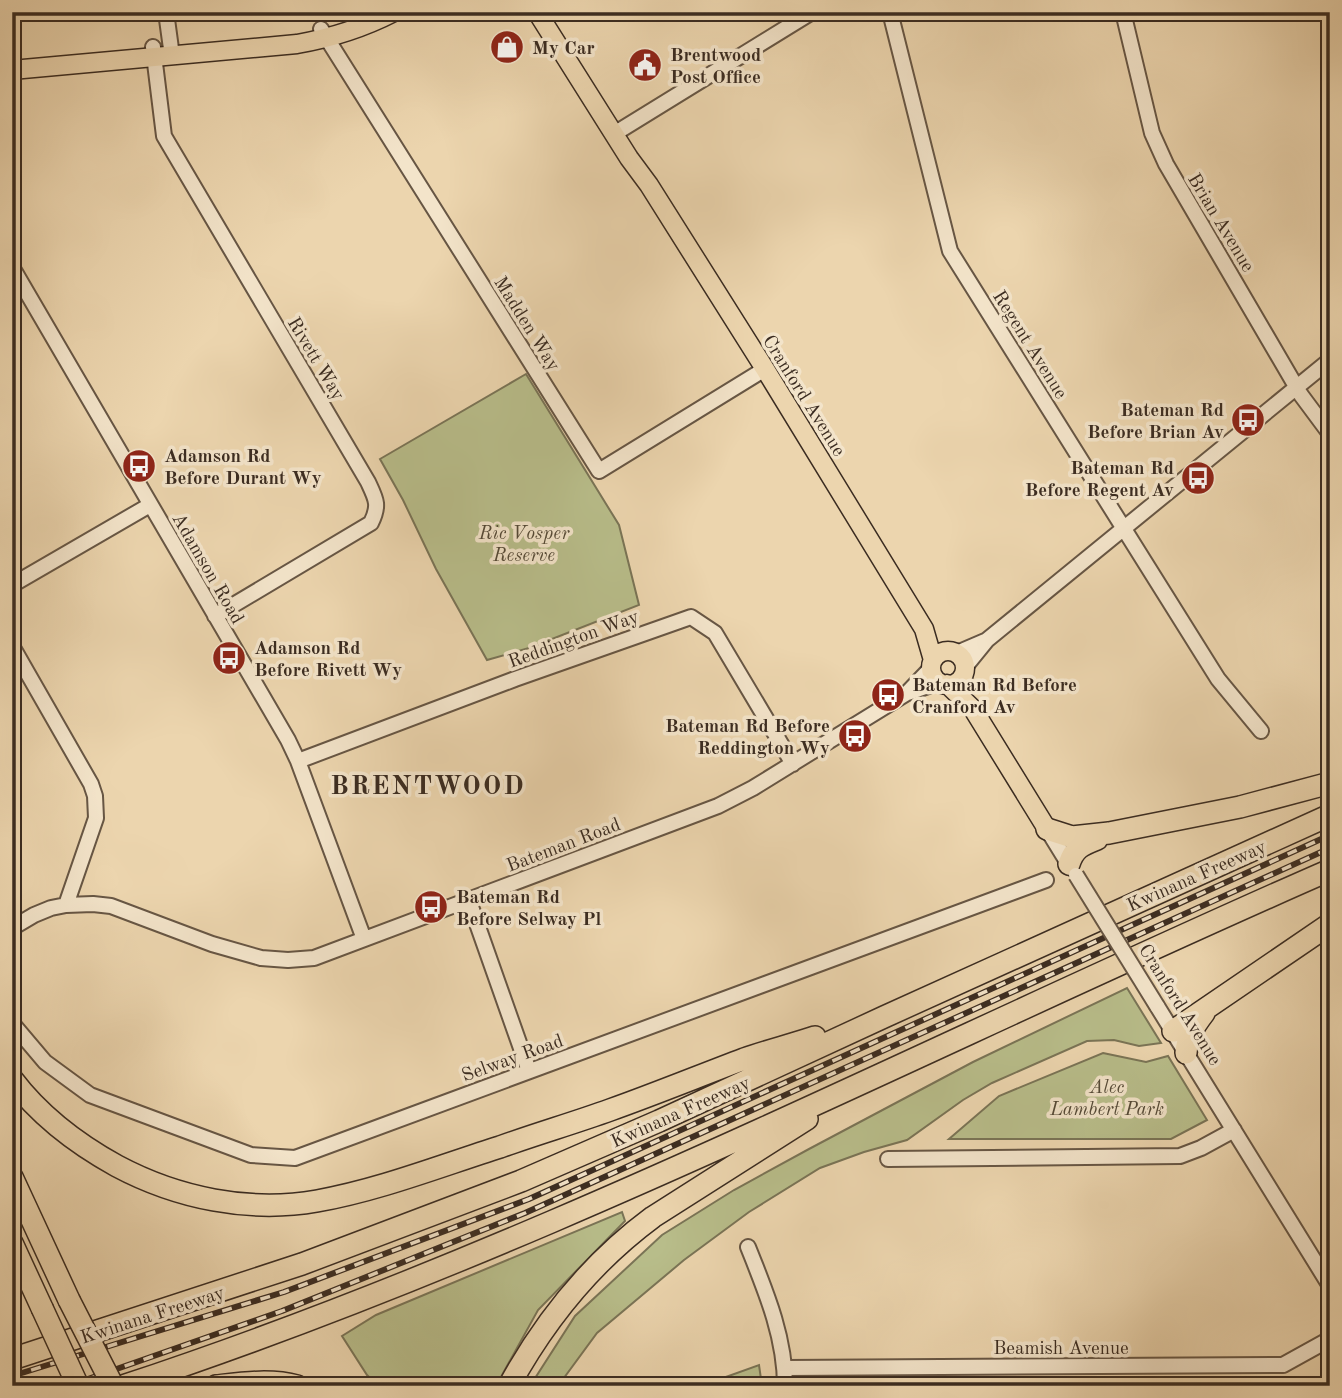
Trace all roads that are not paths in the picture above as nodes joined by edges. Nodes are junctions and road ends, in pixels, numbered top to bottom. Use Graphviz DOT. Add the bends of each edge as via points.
graph roads {
  1 [pos="166,12"];
  2 [pos="370,12"];
  3 [pos="394,12"];
  4 [pos="537,12"];
  5 [pos="552,12"];
  6 [pos="812,12"];
  7 [pos="890,12"];
  8 [pos="1123,12"];
  9 [pos="1326,12"];
  10 [pos="1330,18"];
  11 [pos="324,34"];
  12 [pos="162,51"];
  13 [pos="12,60"];
  14 [pos="12,71"];
  15 [pos="619,131"];
  16 [pos="12,267"];
  17 [pos="1330,360"];
  18 [pos="765,369"];
  19 [pos="1297,387"];
  20 [pos="1330,434"];
  21 [pos="150,505"];
  22 [pos="1124,529"];
  23 [pos="12,585"];
  24 [pos="215,616"];
  25 [pos="12,646"];
  26 [pos="948,667"];
  27 [pos="1261,732"];
  28 [pos="298,761"];
  29 [pos="793,764"];
  30 [pos="1330,783"];
  31 [pos="1330,815"];
  32 [pos="1047,829"];
  33 [pos="1109,834"];
  34 [pos="1072,870"];
  35 [pos="1330,870"];
  36 [pos="1045,880"];
  37 [pos="469,901"];
  38 [pos="66,905"];
  39 [pos="1330,924"];
  40 [pos="12,928"];
  41 [pos="363,939"];
  42 [pos="1212,1004"];
  43 [pos="884,1017"];
  44 [pos="12,1023"];
  45 [pos="1172,1031"];
  46 [pos="1186,1053"];
  47 [pos="530,1071"];
  48 [pos="874,1077"];
  49 [pos="12,1079"];
  50 [pos="1234,1130"];
  51 [pos="888,1159"];
  52 [pos="12,1177"];
  53 [pos="12,1243"];
  54 [pos="748,1247"];
  55 [pos="1329,1284"];
  56 [pos="120,1325"];
  57 [pos="1330,1339"];
  58 [pos="12,1349"];
  59 [pos="12,1359"];
  60 [pos="786,1368"];
  61 [pos="78,1386"];
  62 [pos="113,1386"];
  63 [pos="123,1386"];
  64 [pos="216,1386"];
  65 [pos="297,1386"];
  66 [pos="509,1386"];
  67 [pos="785,1386"];
  1 -- 12 [label="street, Rivett Way"];
  2 -- 11 [label="main road"];
  3 -- 11 [label="main road"];
  4 -- 15 [label="main road, Cranford Avenue"];
  5 -- 15 [label="main road, Cranford Avenue"];
  6 -- 15 [label="street"];
  7 -- 22 [label="street, Regent Avenue" via="950,251"];
  8 -- 19 [label="street, Brian Avenue" via="1152,133 1166,164"];
  9 -- 10 [label="street"];
  11 -- 12 [label="main road"];
  11 -- 18 [label="street, Madden Way" via="599,471"];
  12 -- 13 [label="main road"];
  12 -- 14 [label="main road"];
  12 -- 24 [label="street, Rivett Way" via="164,136 376,499 377,513 371,523"];
  15 -- 18 [label="main road, Cranford Avenue" via="629,158"];
  16 -- 21 [label="street, Adamson Road"];
  17 -- 19 [label="street, Bateman Road"];
  18 -- 26 [label="main road, Cranford Avenue"];
  19 -- 20 [label="street, Brian Avenue"];
  19 -- 22 [label="street, Bateman Road"];
  21 -- 23 [label="street"];
  21 -- 24 [label="street, Adamson Road"];
  22 -- 26 [label="street, Bateman Road"];
  22 -- 27 [label="street, Regent Avenue" via="1218,679"];
  24 -- 28 [label="street, Adamson Road"];
  25 -- 38 [label="street" via="95,796 96,818"];
  26 -- 29 [label="street, Bateman Road"];
  26 -- 32 [label="main road, Cranford Avenue"];
  28 -- 29 [label="street, Reddington Way" via="691,617 715,632"];
  28 -- 41 [label="street, Adamson Road"];
  29 -- 37 [label="street, Bateman Road" via="718,806"];
  30 -- 33 [label="highway"];
  31 -- 43 [label="highway, Kwinana Freeway"];
  32 -- 33 [label="highway" via="1072,837"];
  32 -- 34 [label="street, Cranford Avenue"];
  33 -- 34 [label="highway" via="1072,854"];
  34 -- 45 [label="street, Cranford Avenue, bridge"];
  35 -- 48 [label="highway"];
  36 -- 47 [label="street, Selway Road"];
  37 -- 41 [label="street, Bateman Road"];
  37 -- 47 [label="street"];
  38 -- 40 [label="street, Bateman Road"];
  38 -- 41 [label="street, Bateman Road" via="111,906 261,958 314,958"];
  39 -- 42 [label="highway"];
  42 -- 45 [label="highway"];
  42 -- 46 [label="highway" via="1192,1029"];
  43 -- 49 [label="highway" via="747,1058 608,1111 370,1189 287,1204 213,1200 136,1176 91,1152 57,1126"];
  43 -- 56 [label="highway, Kwinana Freeway" via="521,1181 302,1264"];
  44 -- 47 [label="street, Selway Road" via="46,1062 90,1095 262,1156 295,1158"];
  45 -- 46 [label="street, Cranford Avenue"];
  46 -- 50 [label="street, Cranford Avenue"];
  48 -- 63 [label="highway" via="421,1275"];
  48 -- 66 [label="highway" via="632,1232 562,1304"];
  50 -- 51 [label="street" via="1180,1156"];
  50 -- 55 [label="street, Cranford Avenue"];
  52 -- 62 [label="highway, bridge"];
  53 -- 61 [label="highway, bridge"];
  54 -- 60 [label="street" via="772,1308"];
  56 -- 58 [label="highway"];
  56 -- 59 [label="highway, Kwinana Freeway"];
  57 -- 60 [label="street, Beamish Avenue" via="1283,1365"];
  60 -- 67 [label="street"];
  64 -- 65 [label="highway" via="251,1382"];
}
